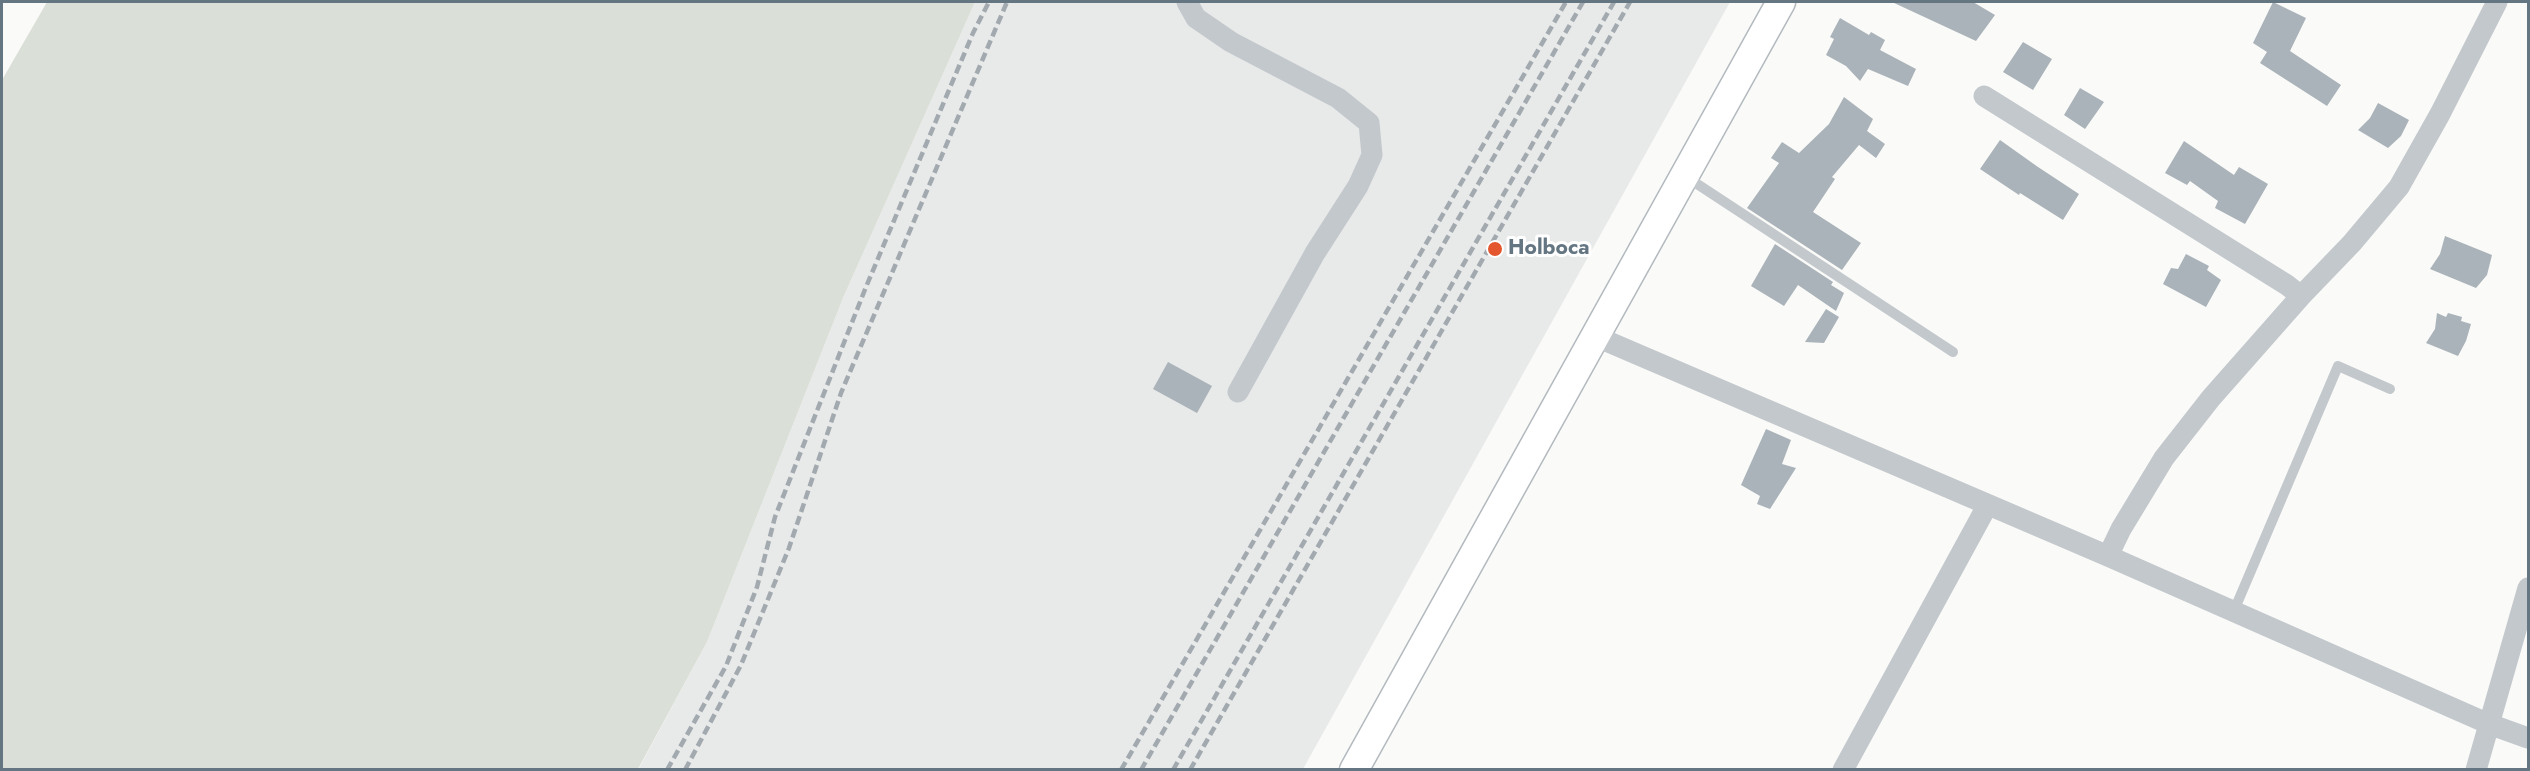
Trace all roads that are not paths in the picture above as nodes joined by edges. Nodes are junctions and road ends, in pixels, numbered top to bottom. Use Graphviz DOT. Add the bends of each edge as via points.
graph roads {
  1 [pos="1187,2"];
  2 [pos="1781,2"];
  3 [pos="2497,2"];
  4 [pos="1984,96"];
  5 [pos="1684,175"];
  6 [pos="2301,296"];
  7 [pos="1597,337"];
  8 [pos="1953,352"];
  9 [pos="2390,389"];
  10 [pos="1238,392"];
  11 [pos="1987,506"];
  12 [pos="2109,556"];
  13 [pos="2529,588"];
  14 [pos="2233,613"];
  15 [pos="2489,724"];
  16 [pos="2529,738"];
  17 [pos="1354,770"];
  18 [pos="1843,770"];
  19 [pos="2476,770"];
  1 -- 10 [label="street" via="1196,18 1231,42 1338,98 1369,123 1372,155 1358,186 1315,253"];
  2 -- 5 [label="main road"];
  3 -- 6 [label="street" via="2399,187"];
  4 -- 6 [label="street"];
  5 -- 7 [label="main road"];
  5 -- 8 [label="lane"];
  6 -- 12 [label="street" via="2164,458"];
  7 -- 11 [label="street"];
  7 -- 17 [label="main road"];
  9 -- 14 [label="lane" via="2338,366"];
  11 -- 12 [label="street"];
  11 -- 18 [label="street"];
  12 -- 14 [label="street"];
  13 -- 15 [label="street"];
  14 -- 15 [label="street"];
  15 -- 16 [label="street"];
  15 -- 19 [label="street"];
}
